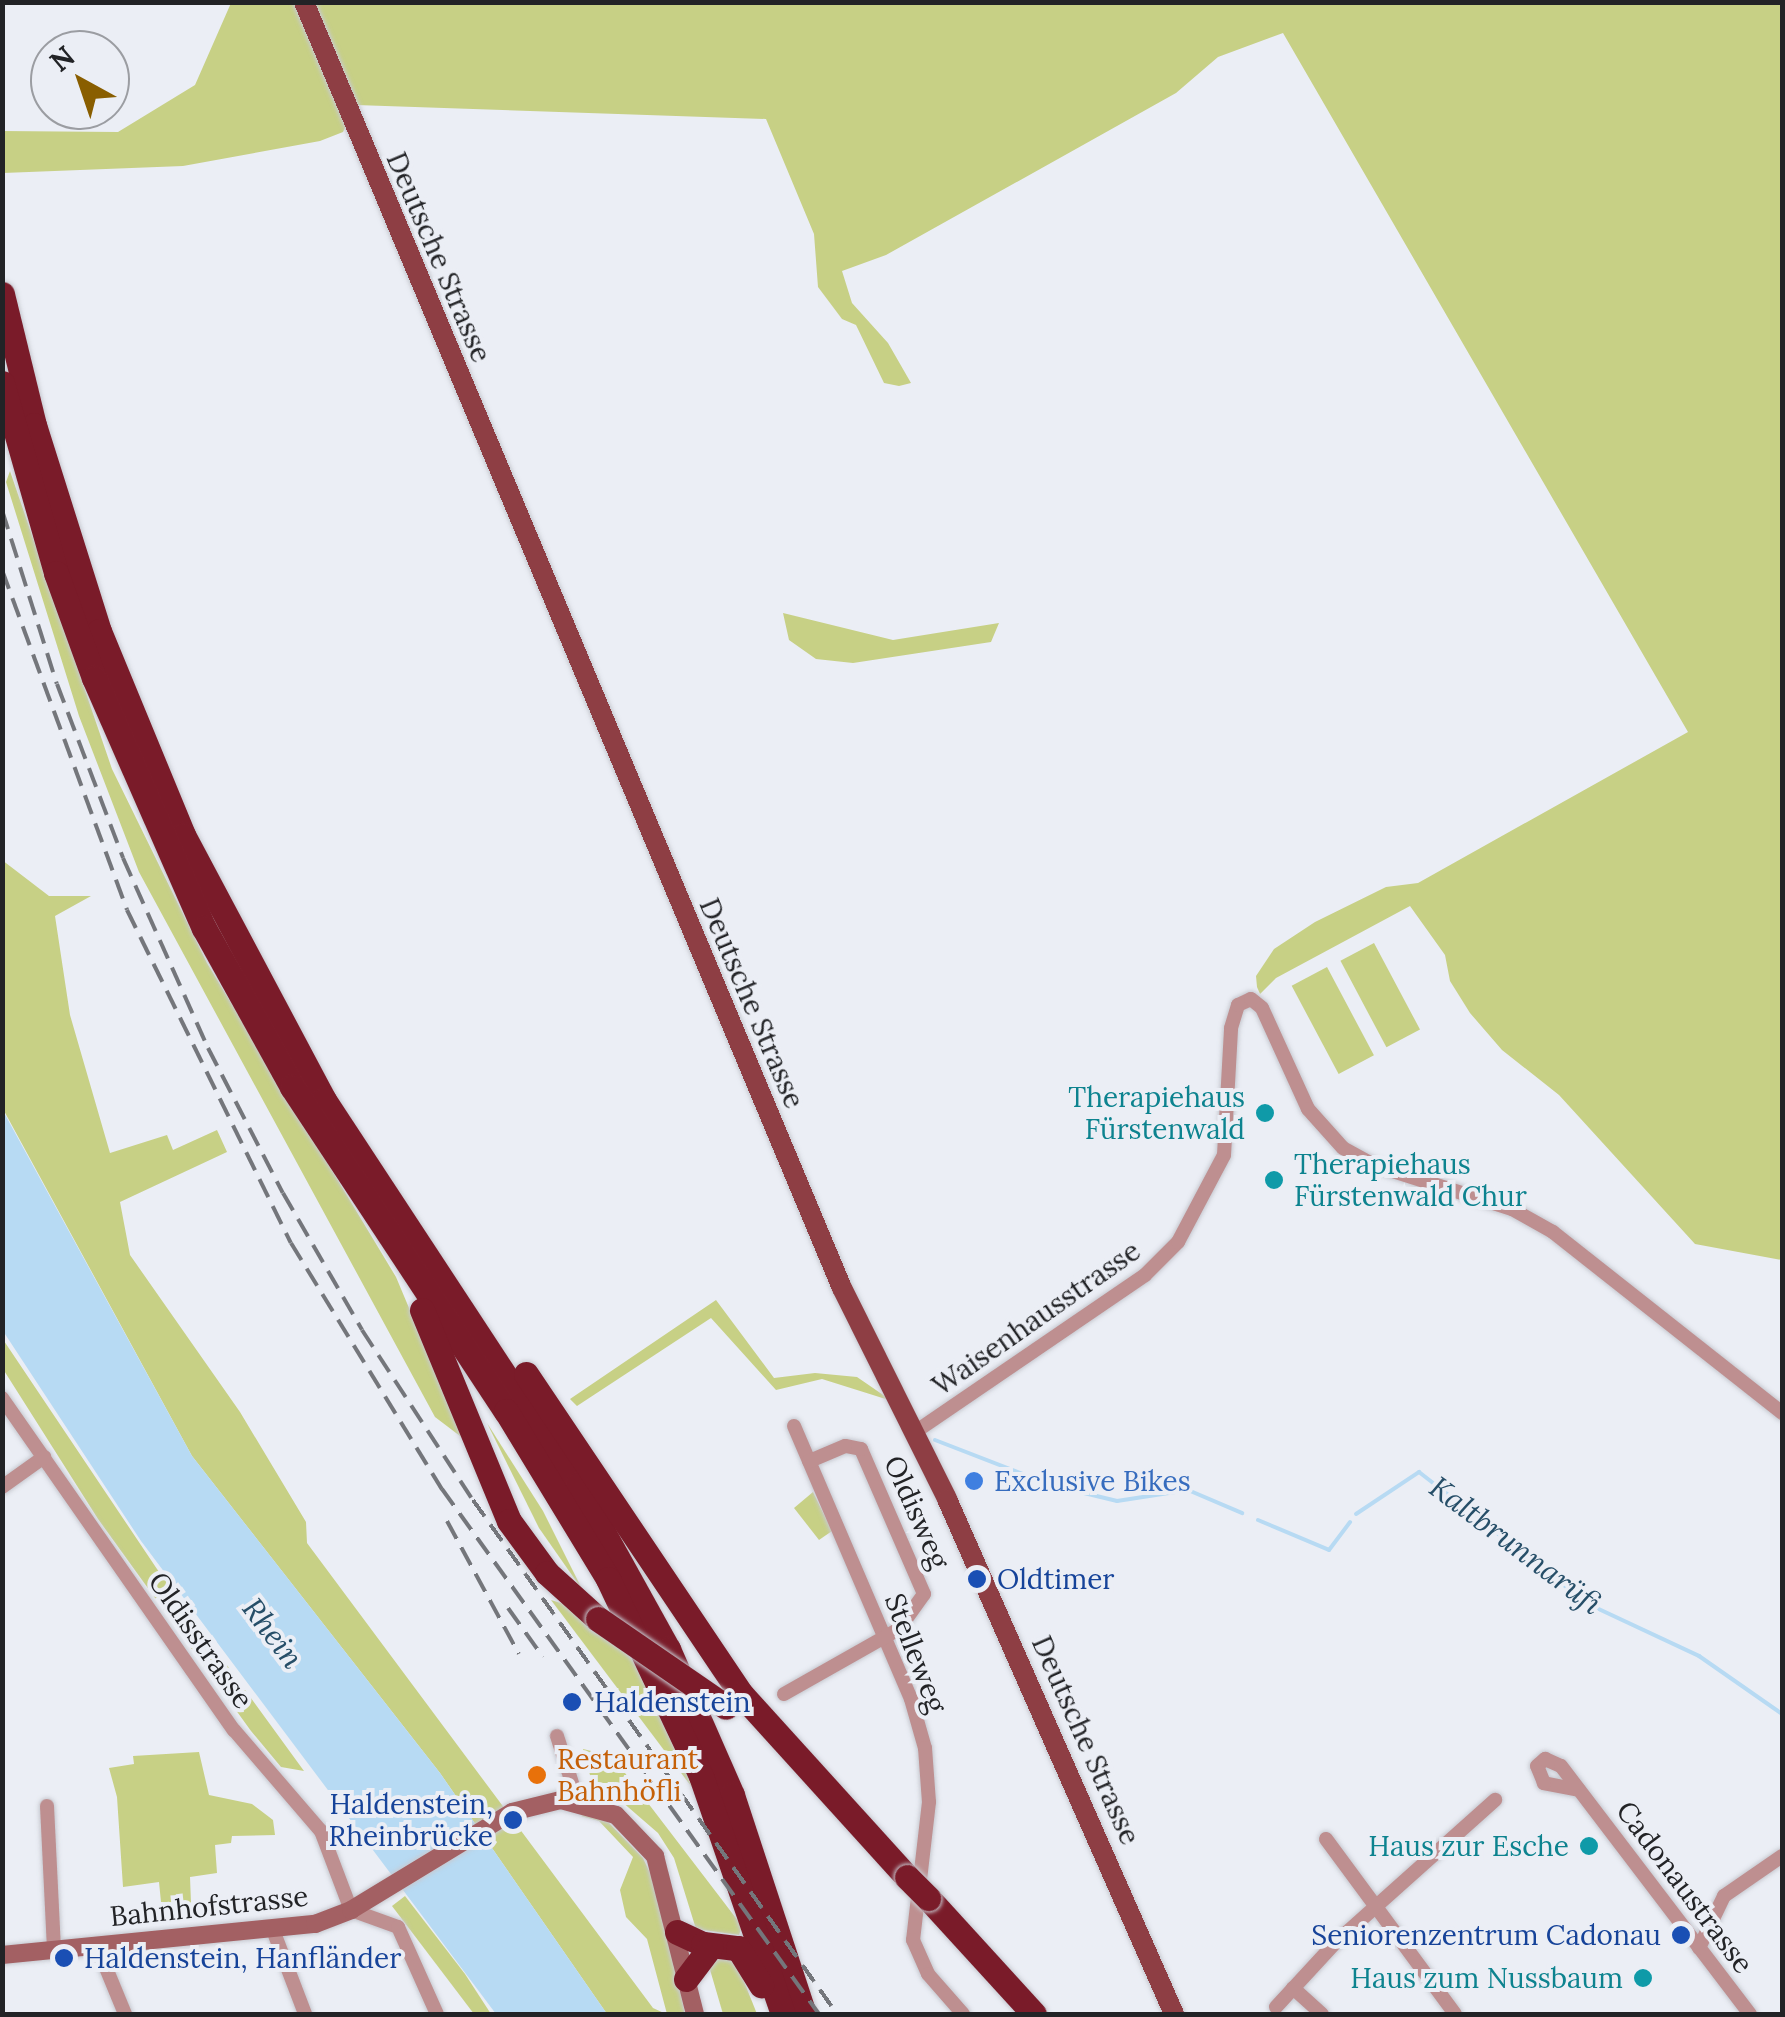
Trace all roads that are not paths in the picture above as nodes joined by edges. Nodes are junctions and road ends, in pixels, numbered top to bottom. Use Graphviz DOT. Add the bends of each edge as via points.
graph roads {
  1 [pos="304,2"];
  2 [pos="2,294"];
  3 [pos="2,383"];
  4 [pos="348,1138"];
  5 [pos="350,1179"];
  6 [pos="2,1398"];
  7 [pos="1782,1413"];
  8 [pos="794,1426"];
  9 [pos="915,1432"];
  10 [pos="44,1457"];
  11 [pos="808,1461"];
  12 [pos="2,1487"];
  13 [pos="884,1635"];
  14 [pos="784,1694"];
  15 [pos="557,1736"];
  16 [pos="1579,1790"];
  17 [pos="1496,1800"];
  18 [pos="578,1802"];
  19 [pos="47,1806"];
  20 [pos="1326,1839"];
  21 [pos="877,1847"];
  22 [pos="1782,1856"];
  23 [pos="1374,1909"];
  24 [pos="352,1910"];
  25 [pos="273,1930"];
  26 [pos="677,1932"];
  27 [pos="97,1946"];
  28 [pos="711,1946"];
  29 [pos="1699,1948"];
  30 [pos="54,1950"];
  31 [pos="2,1955"];
  32 [pos="686,1979"];
  33 [pos="1293,1988"];
  34 [pos="1276,2007"];
  35 [pos="125,2014"];
  36 [pos="306,2014"];
  37 [pos="438,2014"];
  38 [pos="695,2014"];
  39 [pos="770,2014"];
  40 [pos="783,2014"];
  41 [pos="804,2014"];
  42 [pos="964,2014"];
  43 [pos="1034,2014"];
  44 [pos="1174,2014"];
  45 [pos="1322,2014"];
  46 [pos="1455,2014"];
  47 [pos="1750,2014"];
  1 -- 9 [label="main road, Deutsche Strasse" via="842,1288"];
  2 -- 4 [label="highway" via="78,567 134,723 262,992"];
  3 -- 5 [label="highway" via="56,573 135,782 248,1008"];
  4 -- 21 [label="highway" via="574,1442 742,1695"];
  4 -- 41 [label="highway" via="577,1485 668,1649 732,1795"];
  5 -- 21 [label="highway, bridge" via="440,1345 509,1521 547,1573 598,1619 726,1707"];
  5 -- 40 [label="highway" via="506,1411 616,1595 702,1776"];
  6 -- 10 [label="street, Oldisstrasse"];
  7 -- 9 [label="street, Waisenhausstrasse" via="1539,1224 1344,1148 1308,1109 1264,1012 1251,999 1238,1006 1231,1028 1224,1154 1178,1242 1145,1274"];
  8 -- 11 [label="street, Stelleweg"];
  9 -- 44 [label="main road, Deutsche Strasse"];
  10 -- 12 [label="street"];
  10 -- 24 [label="street, Oldisstrasse" via="234,1730 321,1831"];
  11 -- 13 [label="street, Stelleweg"];
  11 -- 13 [label="street, Oldisweg" via="845,1446 861,1449 924,1588 899,1628"];
  13 -- 14 [label="street"];
  13 -- 42 [label="street, Stelleweg" via="911,1698 927,1770 914,1940 928,1974"];
  15 -- 18 [label="street"];
  16 -- 29 [label="street, Cadonaustrasse"];
  17 -- 23 [label="street"];
  18 -- 24 [label="street, Bahnhofstrasse" via="519,1809"];
  18 -- 26 [label="street" via="616,1815 648,1846"];
  19 -- 30 [label="street"];
  20 -- 23 [label="street"];
  21 -- 43 [label="highway, bridge"];
  22 -- 29 [label="street" via="1724,1896"];
  23 -- 33 [label="street"];
  23 -- 46 [label="street"];
  24 -- 25 [label="street, Bahnhofstrasse"];
  24 -- 37 [label="street" via="396,1924"];
  25 -- 27 [label="street, Bahnhofstrasse"];
  25 -- 36 [label="street"];
  26 -- 28 [label="highway"];
  26 -- 32 [label="street"];
  27 -- 30 [label="street, Bahnhofstrasse"];
  27 -- 35 [label="street"];
  28 -- 32 [label="highway"];
  28 -- 39 [label="highway" via="732,1945 748,1957"];
  29 -- 47 [label="street, Cadonaustrasse"];
  30 -- 31 [label="street, Bahnhofstrasse"];
  32 -- 38 [label="street"];
  33 -- 34 [label="street"];
  33 -- 45 [label="street"];
}
